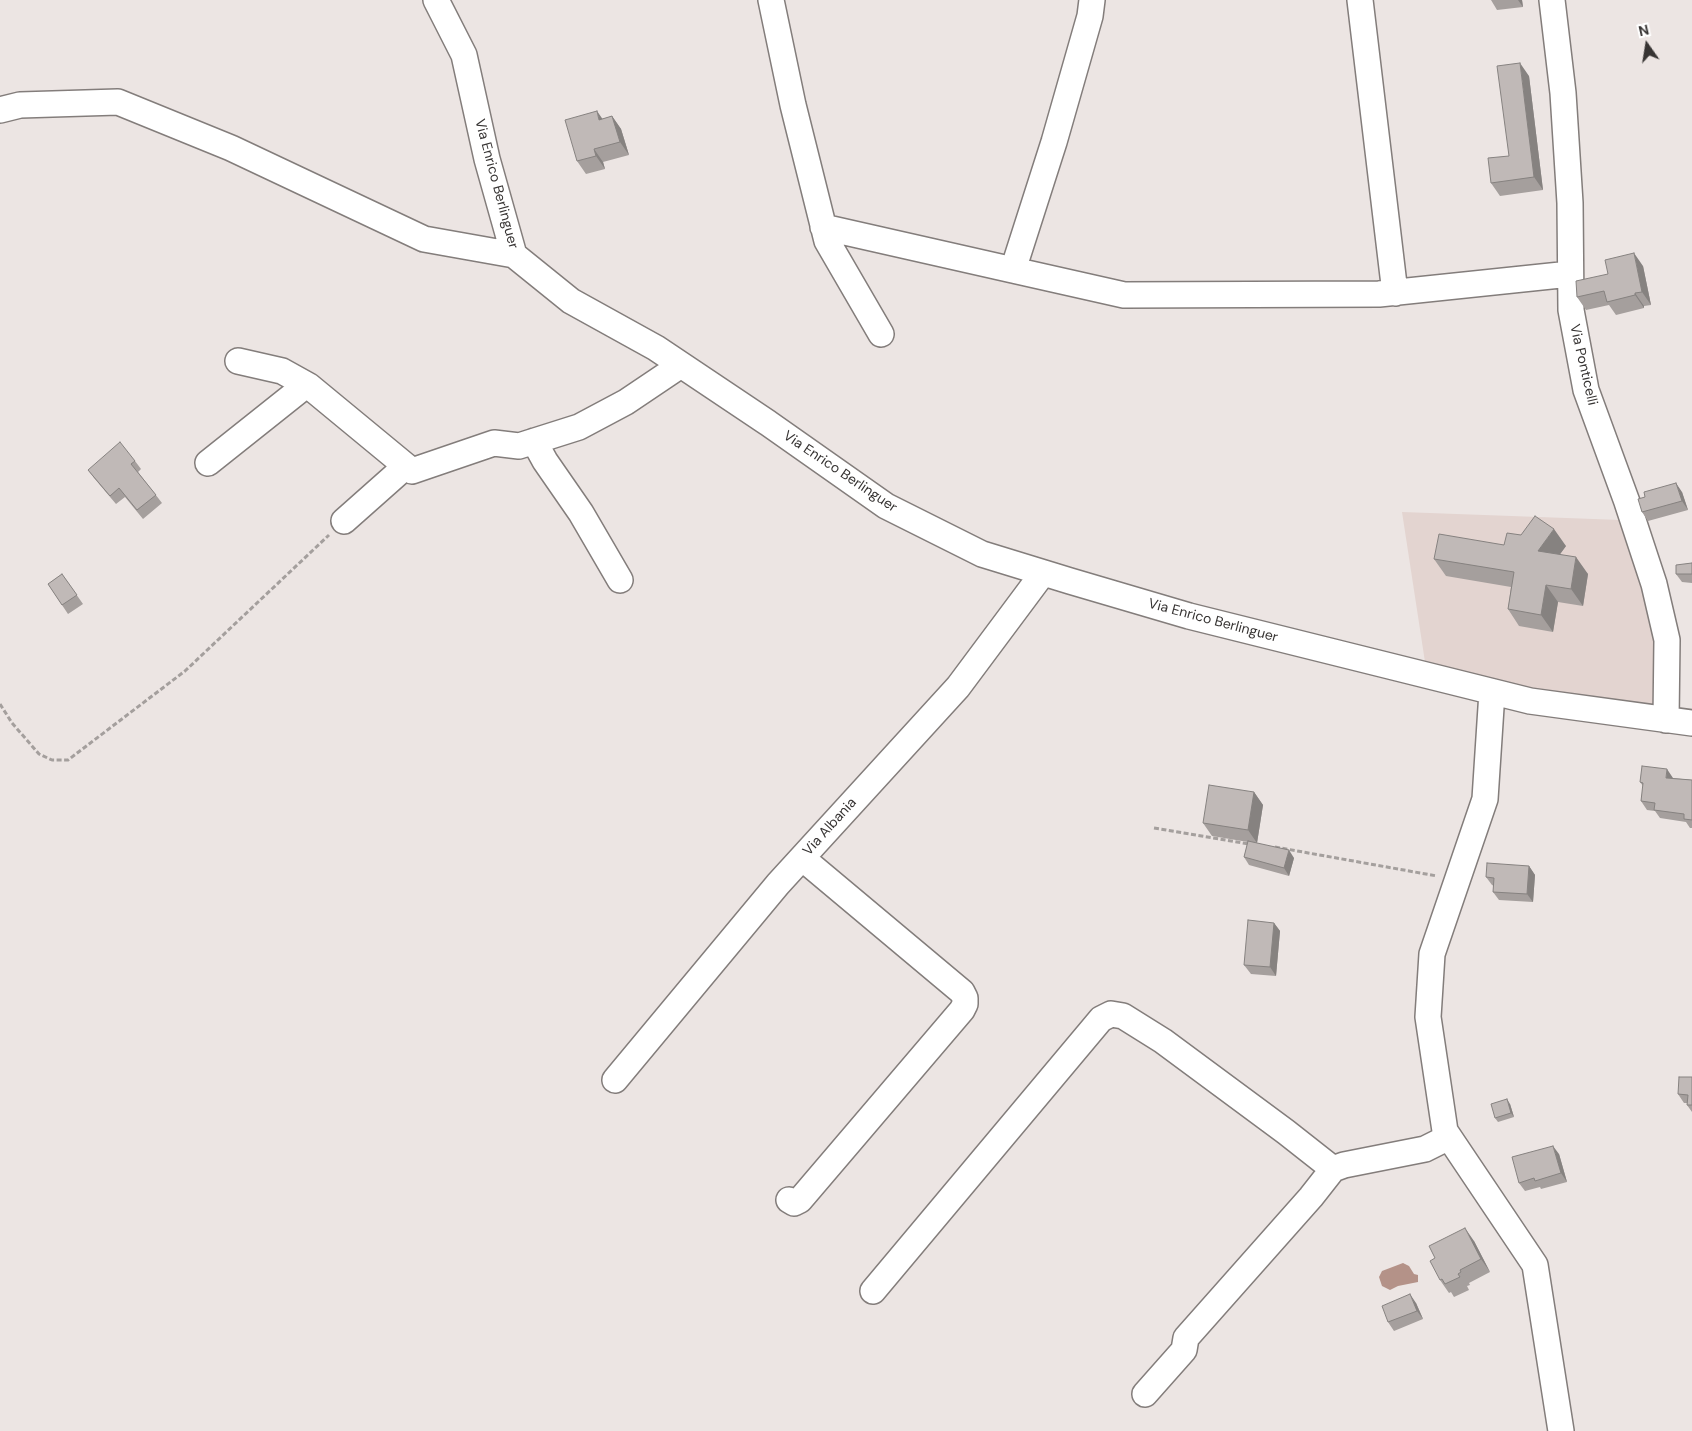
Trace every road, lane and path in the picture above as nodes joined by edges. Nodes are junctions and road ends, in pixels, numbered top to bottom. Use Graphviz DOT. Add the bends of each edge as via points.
graph roads {
  1 [pos="436,0"];
  2 [pos="771,0"];
  3 [pos="1092,0"];
  4 [pos="1360,0"];
  5 [pos="1552,0"];
  6 [pos="0,110"];
  7 [pos="823,227"];
  8 [pos="514,255"];
  9 [pos="1013,270"];
  10 [pos="1570,274"];
  11 [pos="1395,293"];
  12 [pos="881,334"];
  13 [pos="238,361"];
  14 [pos="682,365"];
  15 [pos="306,385"];
  16 [pos="534,442"];
  17 [pos="208,464"];
  18 [pos="406,466"];
  19 [pos="344,521"];
  20 [pos="1043,573"];
  21 [pos="620,580"];
  22 [pos="1492,692"];
  23 [pos="0,704"];
  24 [pos="1666,720"];
  25 [pos="1692,723"];
  26 [pos="1154,828"];
  27 [pos="1254,844"];
  28 [pos="1272,847"];
  29 [pos="802,858"];
  30 [pos="1457,879"];
  31 [pos="615,1080"];
  32 [pos="1449,1137"];
  33 [pos="1333,1169"];
  34 [pos="789,1200"];
  35 [pos="873,1291"];
  36 [pos="1144,1394"];
  37 [pos="1561,1431"];
  1 -- 8 [label="street, Via Enrico Berlinguer" via="464,55 487,159"];
  2 -- 7 [label="street"];
  3 -- 9 [label="street" via="1054,142"];
  4 -- 11 [label="street"];
  5 -- 10 [label="street, Via Ponticelli" via="1563,93 1570,203"];
  6 -- 8 [label="street" via="20,105 118,102 231,148 424,239"];
  7 -- 9 [label="street"];
  7 -- 12 [label="street" via="827,241"];
  8 -- 14 [label="street, Via Enrico Berlinguer" via="571,301"];
  9 -- 11 [label="street" via="1124,295"];
  10 -- 11 [label="street"];
  10 -- 24 [label="street, Via Ponticelli" via="1571,310 1586,390 1654,584 1667,640"];
  13 -- 15 [label="street" via="282,371"];
  14 -- 16 [label="street" via="626,402 580,427"];
  14 -- 20 [label="street, Via Enrico Berlinguer" via="886,506 982,554"];
  15 -- 17 [label="street"];
  15 -- 18 [label="street"];
  16 -- 18 [label="street" via="520,446 494,443 412,470"];
  16 -- 21 [label="street"];
  18 -- 19 [label="street"];
  19 -- 23 [label="path" via="185,671 68,760 52,760 39,754"];
  20 -- 22 [label="street, Via Enrico Berlinguer" via="1189,616"];
  20 -- 29 [label="street, Via Albania" via="958,687"];
  22 -- 24 [label="street, Via Enrico Berlinguer" via="1530,701"];
  22 -- 30 [label="street" via="1485,800"];
  24 -- 25 [label="street, Via Enrico Berlinguer"];
  26 -- 27 [label="path"];
  28 -- 30 [label="path"];
  29 -- 31 [label="street, Via Albania"];
  29 -- 34 [label="street" via="962,992 965,998 962,1010 800,1200 794,1203"];
  30 -- 32 [label="street" via="1432,954 1428,1017 1445,1131"];
  32 -- 33 [label="street" via="1425,1149"];
  32 -- 37 [label="street" via="1535,1265"];
  33 -- 35 [label="street" via="1163,1041 1122,1016 1111,1014 1101,1019"];
  33 -- 36 [label="street" via="1186,1338 1184,1350"];
}
